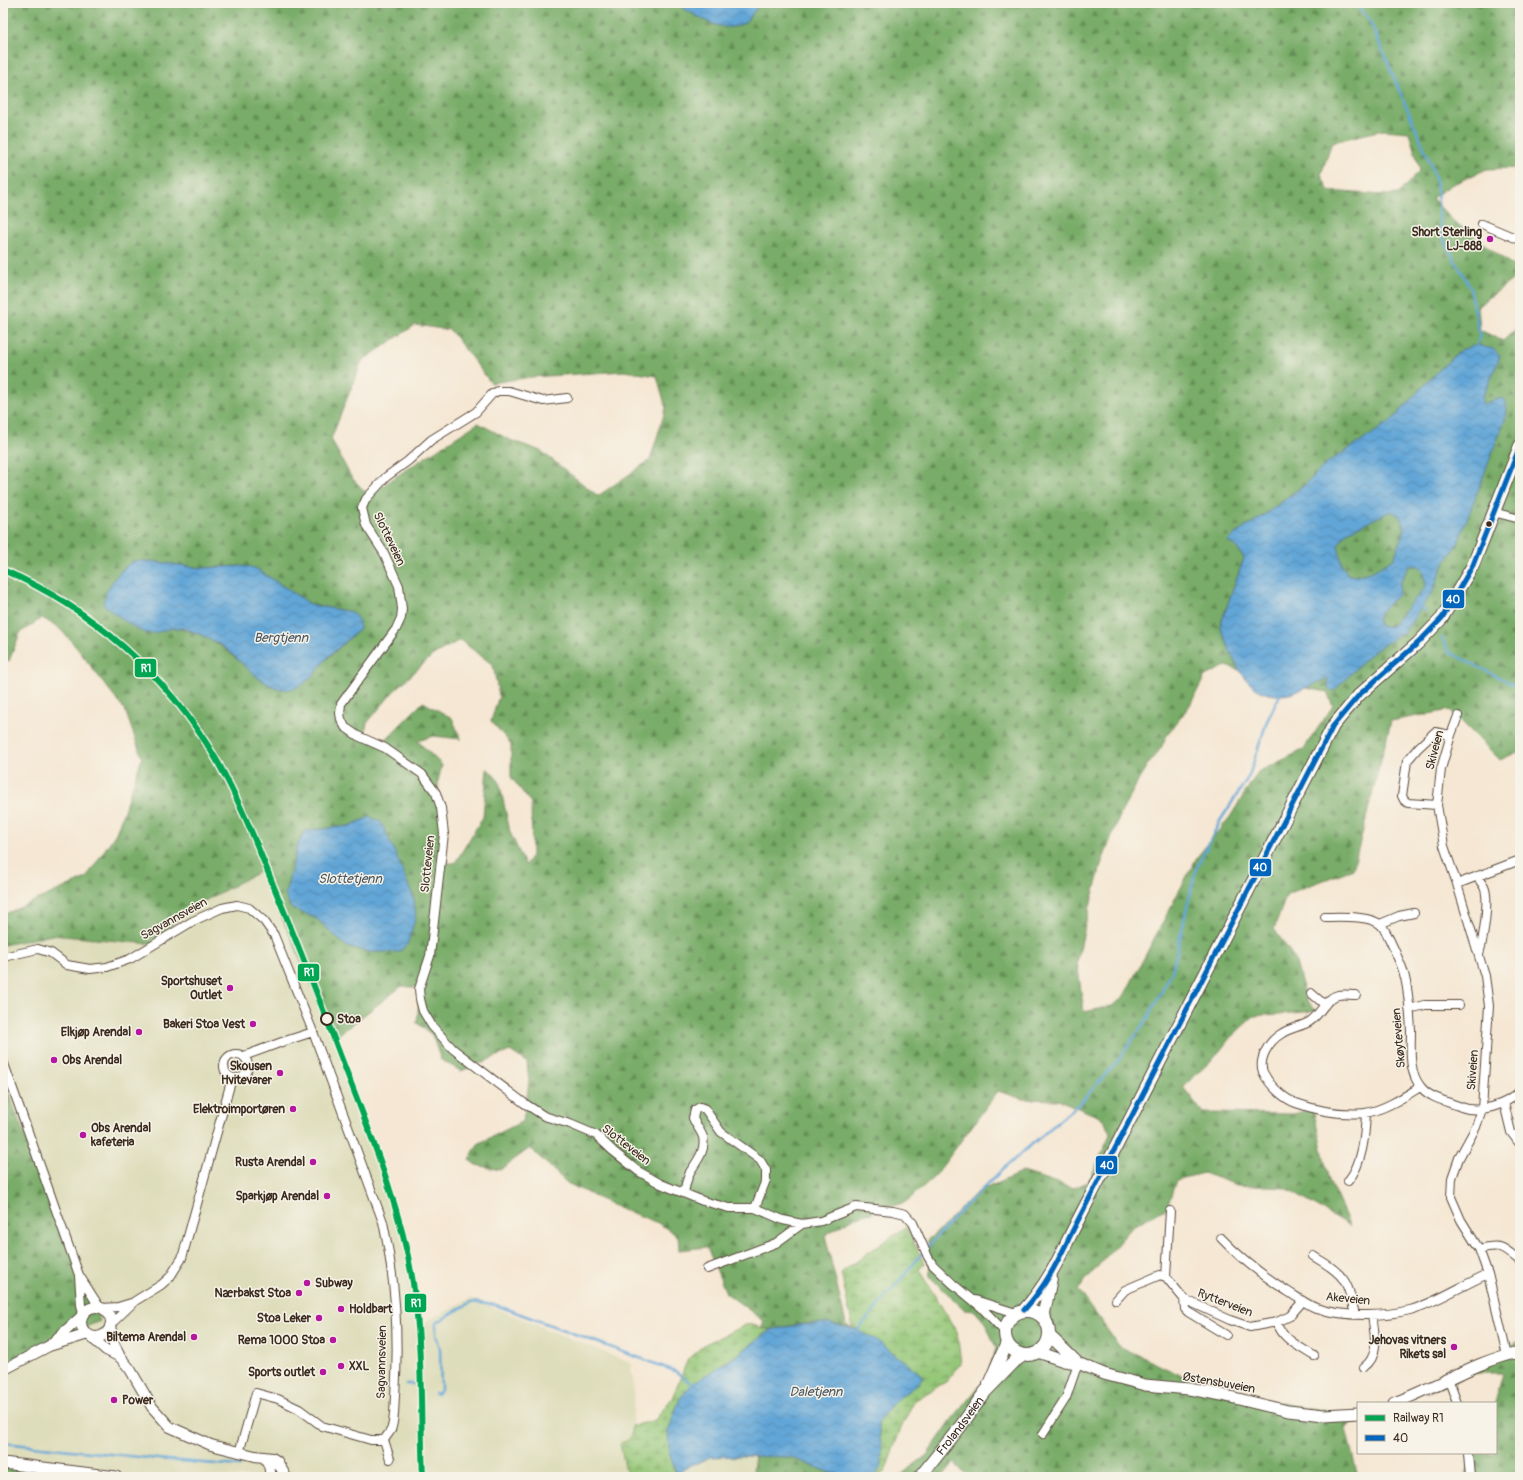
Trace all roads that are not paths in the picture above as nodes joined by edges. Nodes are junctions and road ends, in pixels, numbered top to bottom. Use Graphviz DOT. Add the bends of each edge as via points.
graph roads {
  1 [pos="1482,224"];
  2 [pos="1520,240"];
  3 [pos="567,398"];
  4 [pos="1520,446"];
  5 [pos="1493,512"];
  6 [pos="1520,518"];
  7 [pos="1458,716"];
  8 [pos="1451,735"];
  9 [pos="1437,805"];
  10 [pos="1520,860"];
  11 [pos="1477,876"];
  12 [pos="1457,884"];
  13 [pos="1414,913"];
  14 [pos="1325,917"];
  15 [pos="1380,924"];
  16 [pos="1479,954"];
  17 [pos="3,957"];
  18 [pos="1311,993"];
  19 [pos="1356,995"];
  20 [pos="1325,1005"];
  21 [pos="1459,1006"];
  22 [pos="1409,1009"];
  23 [pos="313,1032"];
  24 [pos="244,1056"];
  25 [pos="3,1062"];
  26 [pos="232,1078"];
  27 [pos="1420,1087"];
  28 [pos="1520,1091"];
  29 [pos="1504,1103"];
  30 [pos="1482,1109"];
  31 [pos="1366,1113"];
  32 [pos="1520,1144"];
  33 [pos="1348,1181"];
  34 [pos="684,1193"];
  35 [pos="755,1208"];
  36 [pos="1170,1211"];
  37 [pos="802,1224"];
  38 [pos="1221,1238"];
  39 [pos="1479,1249"];
  40 [pos="1313,1256"];
  41 [pos="1520,1261"];
  42 [pos="708,1269"];
  43 [pos="1052,1273"];
  44 [pos="1488,1274"];
  45 [pos="79,1275"];
  46 [pos="1166,1277"];
  47 [pos="971,1298"];
  48 [pos="1184,1299"];
  49 [pos="1116,1300"];
  50 [pos="135,1301"];
  51 [pos="1303,1302"];
  52 [pos="101,1308"];
  53 [pos="1020,1312"];
  54 [pos="83,1315"];
  55 [pos="1355,1315"];
  56 [pos="1372,1315"];
  57 [pos="1045,1319"];
  58 [pos="1277,1322"];
  59 [pos="110,1326"];
  60 [pos="89,1335"];
  61 [pos="1049,1335"];
  62 [pos="1226,1335"];
  63 [pos="1006,1337"];
  64 [pos="49,1346"];
  65 [pos="1038,1352"];
  66 [pos="1520,1352"];
  67 [pos="1024,1355"];
  68 [pos="1507,1355"];
  69 [pos="1314,1356"];
  70 [pos="120,1357"];
  71 [pos="1078,1363"];
  72 [pos="1364,1367"];
  73 [pos="3,1370"];
  74 [pos="1448,1378"];
  75 [pos="985,1392"];
  76 [pos="1397,1402"];
  77 [pos="1457,1402"];
  78 [pos="1357,1413"];
  79 [pos="1043,1434"];
  80 [pos="384,1440"];
  81 [pos="239,1453"];
  82 [pos="1468,1454"];
  83 [pos="265,1458"];
  84 [pos="390,1459"];
  85 [pos="4,1462"];
  86 [pos="116,1477"];
  87 [pos="271,1477"];
  88 [pos="286,1477"];
  89 [pos="920,1477"];
  90 [pos="1470,1477"];
  1 -- 2 [label="street"];
  3 -- 34 [label="street, Slotteveien" via="543,401 510,391 492,394 476,412 432,440 386,477 366,499 362,508 366,525 384,553 398,586 401,618 396,629 346,697 340,713 345,727 385,748 422,774 436,793 441,808 444,834 432,942 419,989 423,1011 432,1026 453,1049 544,1116 596,1135 638,1171"];
  4 -- 5 [label="main road"];
  5 -- 6 [label="street"];
  5 -- 43 [label="main road" via="1473,565 1442,618 1418,643 1359,695 1333,726"];
  7 -- 8 [label="street, Skiveien"];
  8 -- 9 [label="street, Skiveien" via="1441,769"];
  8 -- 9 [label="street" via="1436,732 1418,748 1406,764 1402,796 1404,800 1408,803"];
  9 -- 12 [label="street, Skiveien" via="1444,846"];
  10 -- 11 [label="street"];
  11 -- 12 [label="street"];
  11 -- 16 [label="street" via="1485,888 1486,897"];
  12 -- 16 [label="street, Skiveien"];
  13 -- 15 [label="street"];
  14 -- 15 [label="street" via="1371,919"];
  15 -- 22 [label="street, Skøyteveien" via="1388,936 1404,974"];
  16 -- 30 [label="street, Skiveien" via="1489,1006"];
  17 -- 23 [label="street, Sagvannsveien" via="38,948 51,953 67,965 90,969 108,967 130,959 193,921 222,908 237,905 249,908 264,921 274,935"];
  18 -- 20 [label="street"];
  19 -- 20 [label="street" via="1337,995"];
  20 -- 31 [label="street" via="1310,1021 1280,1034 1268,1046 1262,1058 1263,1072 1278,1093 1295,1103 1332,1113"];
  21 -- 22 [label="street" via="1425,1005"];
  22 -- 27 [label="street, Skøyteveien" via="1410,1055"];
  23 -- 24 [label="street"];
  23 -- 80 [label="street, Sagvannsveien" via="383,1222 390,1253 395,1287 396,1377 391,1430"];
  24 -- 26 [label="street" via="249,1066 246,1073 240,1078"];
  24 -- 26 [label="street" via="236,1053 226,1059 225,1070"];
  25 -- 45 [label="street"];
  26 -- 50 [label="street" via="182,1258 170,1277"];
  27 -- 30 [label="street" via="1431,1095 1466,1109"];
  27 -- 31 [label="street" via="1403,1098"];
  28 -- 29 [label="street"];
  29 -- 30 [label="street"];
  29 -- 32 [label="street" via="1511,1132"];
  30 -- 39 [label="street, Skiveien" via="1476,1127 1458,1158 1452,1178 1451,1197 1461,1220"];
  31 -- 33 [label="street" via="1359,1160"];
  34 -- 35 [label="street, Slotteveien" via="729,1208"];
  34 -- 35 [label="street" via="686,1182 701,1156 704,1144 693,1118 695,1110 700,1107 706,1109 721,1132 760,1160 766,1170 766,1180"];
  35 -- 37 [label="street, Slotteveien" via="783,1220"];
  36 -- 46 [label="street"];
  37 -- 42 [label="street, Slotteveien" via="776,1243"];
  37 -- 47 [label="street, Slotteveien" via="821,1221 856,1207 905,1214 913,1223 933,1265"];
  38 -- 51 [label="street, Akeveien" via="1262,1276"];
  39 -- 41 [label="street" via="1493,1245 1504,1248"];
  39 -- 44 [label="street, Skiveien"];
  40 -- 55 [label="street" via="1344,1279"];
  43 -- 53 [label="main road" via="1032,1301"];
  43 -- 57 [label="main road"];
  44 -- 56 [label="street, Akeveien" via="1430,1303 1410,1310"];
  44 -- 68 [label="street, Skiveien"];
  45 -- 52 [label="street"];
  45 -- 54 [label="street"];
  46 -- 48 [label="street, Rytterveien"];
  46 -- 49 [label="street" via="1160,1275 1125,1290"];
  47 -- 53 [label="street, Slotteveien" via="998,1308"];
  47 -- 63 [label="street, Slotteveien"];
  48 -- 58 [label="street, Rytterveien" via="1250,1327"];
  48 -- 62 [label="street" via="1188,1312"];
  50 -- 52 [label="street" via="118,1307"];
  50 -- 59 [label="street"];
  51 -- 55 [label="street, Akeveien" via="1316,1308"];
  51 -- 58 [label="street, Rytterveien" via="1290,1316"];
  52 -- 54 [label="street" via="91,1308"];
  52 -- 59 [label="street" via="109,1315"];
  53 -- 57 [label="main road" via="1035,1312"];
  53 -- 63 [label="main road" via="1008,1321"];
  54 -- 60 [label="street" via="82,1328"];
  54 -- 64 [label="street"];
  55 -- 56 [label="street, Akeveien"];
  56 -- 72 [label="street" via="1375,1349 1372,1358"];
  57 -- 61 [label="main road"];
  58 -- 69 [label="street" via="1286,1337"];
  59 -- 60 [label="street" via="108,1331 100,1336"];
  59 -- 70 [label="street"];
  60 -- 64 [label="street"];
  60 -- 70 [label="street" via="106,1350"];
  61 -- 65 [label="main road" via="1043,1348"];
  61 -- 71 [label="main road, Østensbuveien"];
  63 -- 67 [label="main road" via="1011,1348"];
  63 -- 75 [label="main road, Frolandsveien"];
  64 -- 73 [label="street"];
  65 -- 67 [label="main road"];
  65 -- 71 [label="main road, Østensbuveien"];
  66 -- 68 [label="main road"];
  67 -- 75 [label="main road, Frolandsveien"];
  68 -- 74 [label="main road"];
  70 -- 81 [label="street" via="152,1407 170,1427 211,1445"];
  71 -- 78 [label="main road, Østensbuveien" via="1104,1374 1145,1385 1222,1395 1288,1411 1324,1415"];
  71 -- 79 [label="street" via="1066,1398"];
  74 -- 76 [label="main road"];
  74 -- 77 [label="street"];
  75 -- 89 [label="main road, Frolandsveien"];
  80 -- 81 [label="street" via="371,1440 322,1426 299,1409 278,1399 256,1393"];
  80 -- 84 [label="street"];
  81 -- 83 [label="street"];
  82 -- 90 [label="street"];
  83 -- 87 [label="street"];
  83 -- 88 [label="street" via="277,1461"];
  85 -- 86 [label="main road"];
}
